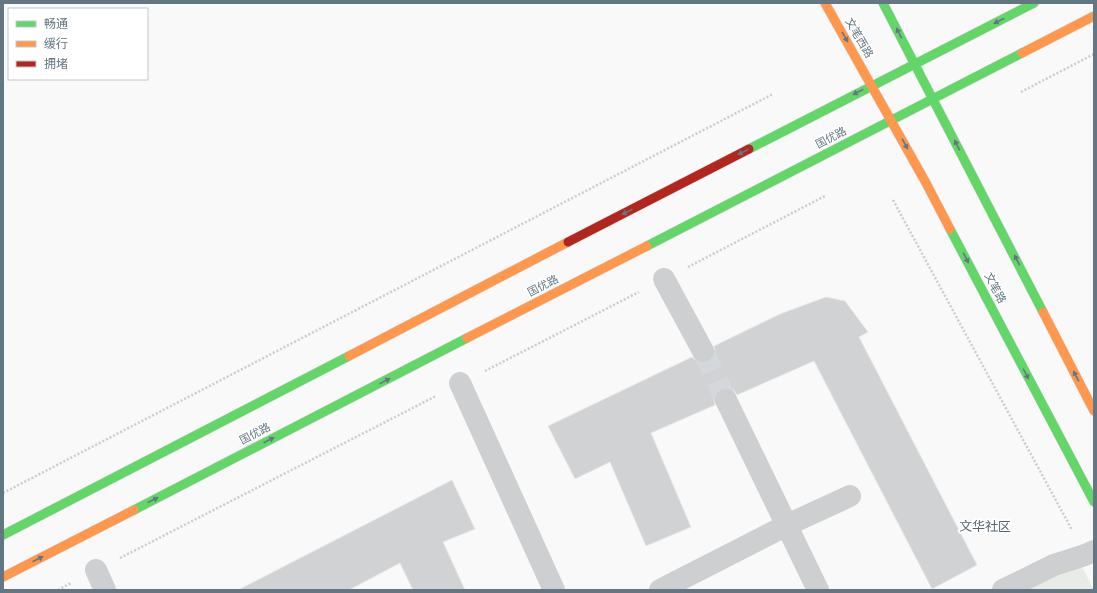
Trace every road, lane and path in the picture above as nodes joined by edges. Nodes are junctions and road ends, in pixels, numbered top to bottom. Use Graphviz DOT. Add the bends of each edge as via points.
graph roads {
  1 [pos="825,3"];
  2 [pos="883,3"];
  3 [pos="1034,3"];
  4 [pos="1094,16"];
  5 [pos="1094,54"];
  6 [pos="914,64"];
  7 [pos="872,85"];
  8 [pos="1021,92"];
  9 [pos="773,94"];
  10 [pos="933,99"];
  11 [pos="891,120"];
  12 [pos="894,200"];
  13 [pos="664,279"];
  14 [pos="703,351"];
  15 [pos="460,384"];
  16 [pos="726,400"];
  17 [pos="1094,411"];
  18 [pos="3,493"];
  19 [pos="850,496"];
  20 [pos="1094,502"];
  21 [pos="787,525"];
  22 [pos="3,535"];
  23 [pos="1090,553"];
  24 [pos="96,570"];
  25 [pos="3,577"];
  26 [pos="105,590"];
  27 [pos="554,590"];
  28 [pos="660,590"];
  29 [pos="818,590"];
  30 [pos="1003,590"];
  1 -- 7 [label="main road, 文笔西路, one-way"];
  6 -- 2 [label="main road, one-way"];
  3 -- 6 [label="main road, one-way"];
  4 -- 10 [label="main road, 国优路"];
  5 -- 8 [label="path"];
  6 -- 7 [label="main road"];
  6 -- 10 [label="main road"];
  7 -- 11 [label="main road, 文笔路"];
  7 -- 22 [label="main road, one-way"];
  9 -- 18 [label="path"];
  10 -- 11 [label="main road, 国优路"];
  17 -- 10 [label="main road, one-way"];
  11 -- 20 [label="main road, 文笔路, one-way"];
  25 -- 11 [label="main road, 国优路, one-way"];
  12 -- 23 [label="path"];
  13 -- 14 [label="street"];
  15 -- 27 [label="street"];
  16 -- 21 [label="street"];
  19 -- 21 [label="street"];
  21 -- 28 [label="street"];
  21 -- 29 [label="street"];
  23 -- 30 [label="street" via="1054,565"];
  24 -- 26 [label="street"];
}
